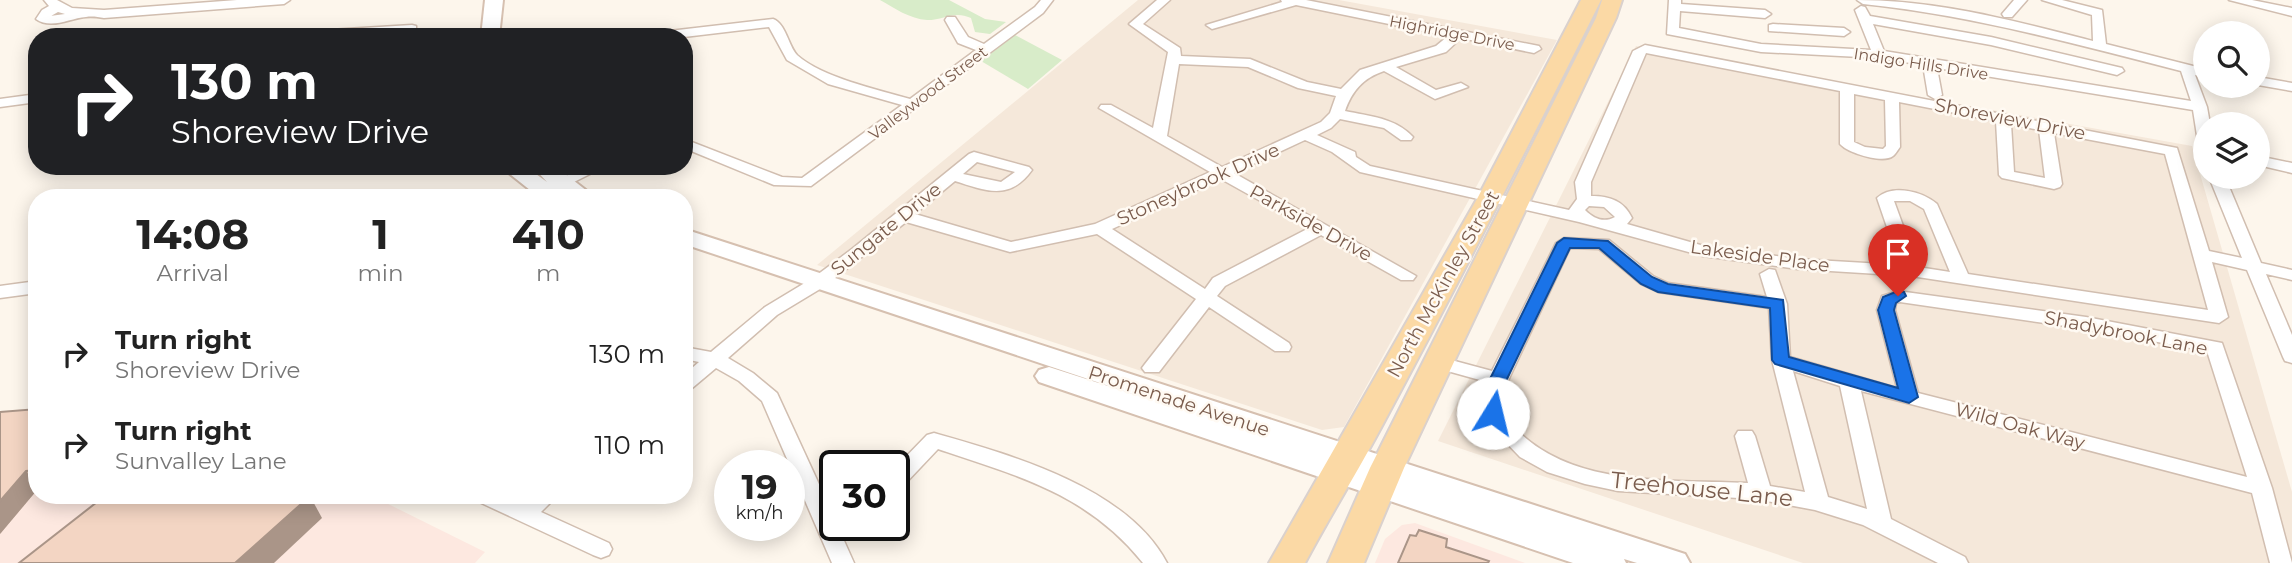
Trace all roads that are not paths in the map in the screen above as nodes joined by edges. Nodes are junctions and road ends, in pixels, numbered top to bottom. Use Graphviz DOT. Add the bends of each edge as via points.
graph roads {
  1 [pos="284,0"];
  2 [pos="494,0"];
  3 [pos="1047,0"];
  4 [pos="1164,0"];
  5 [pos="1591,0"];
  6 [pos="1612,0"];
  7 [pos="1759,0"];
  8 [pos="2021,0"];
  9 [pos="2048,0"];
  10 [pos="2235,0"];
  11 [pos="1291,1"];
  12 [pos="53,4"];
  13 [pos="1675,4"];
  14 [pos="167,5"];
  15 [pos="1862,9"];
  16 [pos="2292,12"];
  17 [pos="82,13"];
  18 [pos="1765,13"];
  19 [pos="2008,14"];
  20 [pos="951,20"];
  21 [pos="1212,25"];
  22 [pos="492,28"];
  23 [pos="1773,28"];
  24 [pos="693,32"];
  25 [pos="1844,32"];
  26 [pos="1458,34"];
  27 [pos="2100,45"];
  28 [pos="1534,49"];
  29 [pos="1786,49"];
  30 [pos="986,50"];
  31 [pos="1880,54"];
  32 [pos="1175,60"];
  33 [pos="1929,62"];
  34 [pos="1386,67"];
  35 [pos="2187,70"];
  36 [pos="2193,71"];
  37 [pos="2270,83"];
  38 [pos="2292,86"];
  39 [pos="1461,87"];
  40 [pos="1847,90"];
  41 [pos="1344,94"];
  42 [pos="2118,94"];
  43 [pos="1935,95"];
  44 [pos="1892,97"];
  45 [pos="28,98"];
  46 [pos="0,103"];
  47 [pos="914,104"];
  48 [pos="2200,107"];
  49 [pos="1106,108"];
  50 [pos="2201,112"];
  51 [pos="1337,114"];
  52 [pos="2003,118"];
  53 [pos="2046,126"];
  54 [pos="1305,135"];
  55 [pos="1406,137"];
  56 [pos="1159,138"];
  57 [pos="693,148"];
  58 [pos="2270,163"];
  59 [pos="2292,168"];
  60 [pos="1220,171"];
  61 [pos="523,175"];
  62 [pos="580,175"];
  63 [pos="952,175"];
  64 [pos="541,189"];
  65 [pos="551,189"];
  66 [pos="2222,189"];
  67 [pos="1587,201"];
  68 [pos="1503,202"];
  69 [pos="904,216"];
  70 [pos="1583,218"];
  71 [pos="1612,225"];
  72 [pos="1100,228"];
  73 [pos="1321,228"];
  74 [pos="693,240"];
  75 [pos="693,254"];
  76 [pos="2201,254"];
  77 [pos="2254,266"];
  78 [pos="1912,271"];
  79 [pos="1769,274"];
  80 [pos="2292,275"];
  81 [pos="1407,276"];
  82 [pos="1961,278"];
  83 [pos="810,287"];
  84 [pos="28,288"];
  85 [pos="0,292"];
  86 [pos="1206,296"];
  87 [pos="1778,304"];
  88 [pos="1282,347"];
  89 [pos="693,355"];
  90 [pos="2292,357"];
  91 [pos="716,359"];
  92 [pos="1781,360"];
  93 [pos="1440,363"];
  94 [pos="1152,368"];
  95 [pos="693,378"];
  96 [pos="1499,379"];
  97 [pos="1849,382"];
  98 [pos="1909,397"];
  99 [pos="1745,436"];
  100 [pos="910,465"];
  101 [pos="1344,465"];
  102 [pos="1383,476"];
  103 [pos="2261,488"];
  104 [pos="1761,492"];
  105 [pos="819,493"];
  106 [pos="1819,503"];
  107 [pos="505,504"];
  108 [pos="536,504"];
  109 [pos="525,513"];
  110 [pos="1881,523"];
  111 [pos="837,541"];
  112 [pos="601,549"];
  113 [pos="843,563"];
  114 [pos="1156,563"];
  115 [pos="1287,563"];
  116 [pos="1346,563"];
  117 [pos="1610,563"];
  118 [pos="1674,563"];
  119 [pos="1957,563"];
  120 [pos="2281,563"];
  1 -- 14 [label="street"];
  2 -- 22 [label="main road"];
  3 -- 30 [label="street, Valleywood Street"];
  4 -- 32 [label="street" via="1135,24 1175,51"];
  5 -- 68 [label="main road, North McKinley Street"];
  6 -- 68 [label="main road, North McKinley Street"];
  7 -- 18 [label="street"];
  8 -- 19 [label="street"];
  9 -- 27 [label="street" via="2098,13"];
  10 -- 16 [label="street"];
  11 -- 21 [label="street"];
  11 -- 26 [label="street, Highridge Drive"];
  12 -- 17 [label="street"];
  12 -- 17 [label="street" via="41,19"];
  13 -- 18 [label="street"];
  13 -- 29 [label="street, Indigo Hills Drive" via="1670,37"];
  14 -- 17 [label="street"];
  15 -- 27 [label="street" via="1922,6"];
  15 -- 31 [label="street"];
  15 -- 42 [label="street" via="2117,67"];
  18 -- 23 [label="street"];
  20 -- 30 [label="street" via="963,40"];
  23 -- 25 [label="street"];
  23 -- 29 [label="street"];
  24 -- 47 [label="street" via="773,23 792,57 833,81"];
  26 -- 28 [label="street, Highridge Drive"];
  26 -- 34 [label="street" via="1441,49"];
  27 -- 35 [label="street"];
  29 -- 31 [label="street, Indigo Hills Drive"];
  30 -- 47 [label="street, Valleywood Street"];
  31 -- 33 [label="street, Indigo Hills Drive"];
  32 -- 41 [label="street" via="1250,63 1303,85"];
  32 -- 56 [label="street"];
  33 -- 42 [label="street, Indigo Hills Drive"];
  33 -- 43 [label="street"];
  34 -- 39 [label="street" via="1435,96"];
  34 -- 41 [label="street" via="1365,73"];
  35 -- 36 [label="street"];
  35 -- 48 [label="street"];
  37 -- 38 [label="street"];
  40 -- 44 [label="street, Shoreview Drive"];
  40 -- 44 [label="street" via="1847,144 1880,154 1893,148"];
  40 -- 67 [label="street, Shoreview Drive" via="1640,51 1583,182"];
  41 -- 51 [label="street"];
  42 -- 48 [label="street, Indigo Hills Drive"];
  44 -- 52 [label="street, Shoreview Drive"];
  45 -- 46 [label="street"];
  47 -- 57 [label="street, Valleywood Street" via="805,183 780,182"];
  48 -- 50 [label="street"];
  49 -- 56 [label="street, Parkside Drive"];
  51 -- 54 [label="street, Stoneybrook Drive"];
  51 -- 55 [label="street" via="1389,125"];
  52 -- 53 [label="street, Shoreview Drive"];
  52 -- 53 [label="street" via="2007,175 2054,184"];
  53 -- 76 [label="street, Shoreview Drive" via="2172,151"];
  54 -- 60 [label="street, Stoneybrook Drive"];
  54 -- 68 [label="street, Lakeside Place" via="1364,169"];
  56 -- 60 [label="street, Parkside Drive"];
  58 -- 59 [label="street"];
  60 -- 72 [label="street, Stoneybrook Drive"];
  60 -- 73 [label="street, Parkside Drive"];
  61 -- 64 [label="main road"];
  62 -- 65 [label="street"];
  63 -- 69 [label="street, Sungate Drive"];
  66 -- 77 [label="street"];
  67 -- 70 [label="street" via="1577,210"];
  67 -- 71 [label="street" via="1602,201 1621,210 1622,221"];
  68 -- 70 [label="street, Lakeside Place"];
  68 -- 93 [label="main road, North McKinley Street"];
  68 -- 101 [label="main road, North McKinley Street"];
  69 -- 72 [label="street, Stoneybrook Drive" via="1010,247"];
  69 -- 83 [label="street, Sungate Drive"];
  70 -- 71 [label="street, Lakeside Place"];
  71 -- 78 [label="street, Lakeside Place" via="1703,251 1798,264"];
  72 -- 86 [label="street"];
  73 -- 81 [label="street, Parkside Drive"];
  73 -- 86 [label="street" via="1219,282"];
  74 -- 83 [label="main road, Promenade Avenue"];
  75 -- 83 [label="main road, Promenade Avenue"];
  76 -- 77 [label="street"];
  76 -- 82 [label="street, Lakeside Place" via="2220,317"];
  77 -- 80 [label="street"];
  77 -- 90 [label="street"];
  78 -- 82 [label="street, Lakeside Place"];
  78 -- 82 [label="street" via="1885,198 1894,195 1926,201 1931,207"];
  79 -- 87 [label="street"];
  83 -- 91 [label="street, Sungate Drive" via="771,311"];
  83 -- 101 [label="main road, Promenade Avenue"];
  84 -- 85 [label="street"];
  86 -- 88 [label="street"];
  86 -- 94 [label="street"];
  87 -- 92 [label="street"];
  87 -- 96 [label="street, Treehouse Lane" via="1664,288 1603,244 1564,243"];
  89 -- 91 [label="street"];
  91 -- 95 [label="street, Sungate Drive"];
  91 -- 105 [label="street" via="770,398"];
  92 -- 97 [label="street, Wild Oak Way"];
  92 -- 106 [label="street"];
  93 -- 96 [label="street"];
  93 -- 102 [label="main road, North McKinley Street"];
  96 -- 104 [label="street, Treehouse Lane" via="1491,397 1500,425 1513,440 1551,465 1593,478"];
  97 -- 98 [label="street, Wild Oak Way"];
  97 -- 110 [label="street"];
  98 -- 103 [label="street, Wild Oak Way"];
  98 -- 103 [label="street, Shadybrook Lane" via="1886,310 1888,300 1898,296 2215,347"];
  99 -- 104 [label="street"];
  100 -- 114 [label="street" via="934,440 1041,479 1098,506"];
  101 -- 102 [label="main road, Promenade Avenue"];
  101 -- 115 [label="main road, North McKinley Street"];
  102 -- 116 [label="main road, North McKinley Street"];
  102 -- 117 [label="main road, Promenade Avenue"];
  102 -- 118 [label="main road, Promenade Avenue"];
  103 -- 120 [label="street, Shadybrook Lane"];
  104 -- 106 [label="street, Treehouse Lane"];
  106 -- 110 [label="street, Treehouse Lane"];
  107 -- 109 [label="street"];
  108 -- 109 [label="street"];
  109 -- 112 [label="street"];
  110 -- 119 [label="street, Treehouse Lane"];
  111 -- 113 [label="street"];
}
